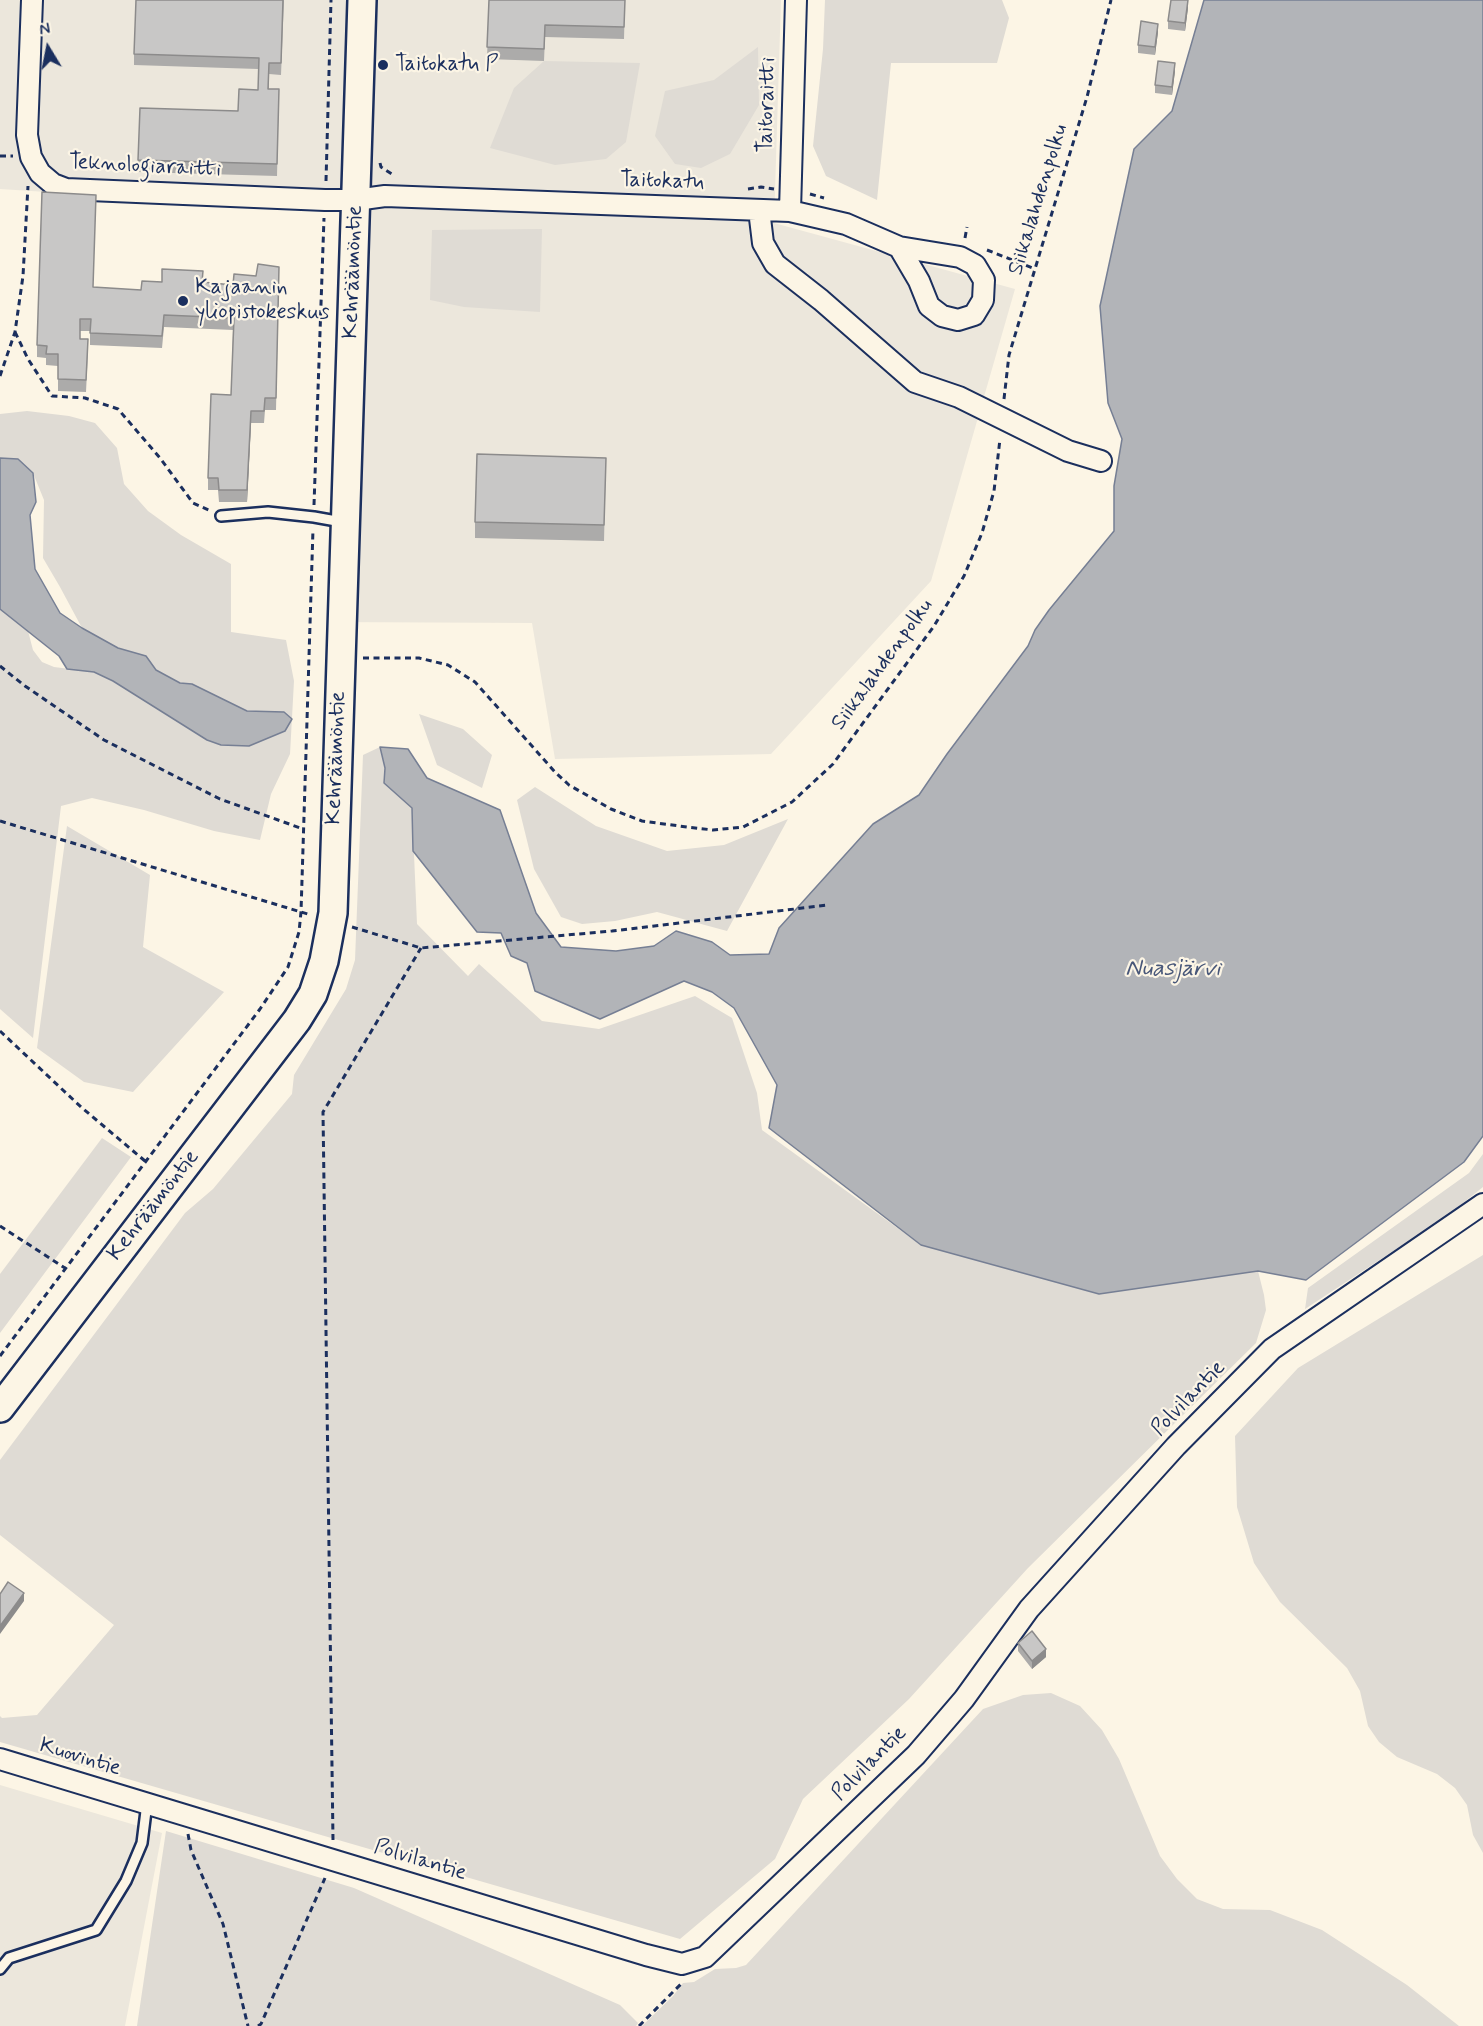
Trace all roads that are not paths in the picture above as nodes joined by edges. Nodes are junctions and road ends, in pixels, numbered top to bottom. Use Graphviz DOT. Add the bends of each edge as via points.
graph roads {
  1 [pos="32,0"];
  2 [pos="362,0"];
  3 [pos="796,0"];
  4 [pos="356,200"];
  5 [pos="759,210"];
  6 [pos="790,211"];
  7 [pos="899,247"];
  8 [pos="1101,461"];
  9 [pos="221,516"];
  10 [pos="345,523"];
  11 [pos="1483,1204"];
  12 [pos="0,1408"];
  13 [pos="0,1759"];
  14 [pos="147,1803"];
  15 [pos="0,1969"];
  1 -- 4 [label="street, Teknologiaraitti" via="24,157 53,184 66,189"];
  2 -- 4 [label="street, Kehräämöntie"];
  3 -- 6 [label="street, Taitoraitti"];
  4 -- 5 [label="street, Taitokatu" via="385,196"];
  4 -- 10 [label="street, Kehräämöntie"];
  5 -- 6 [label="street, Taitokatu"];
  5 -- 8 [label="street" via="763,243 775,264 915,382 959,397 1068,451"];
  6 -- 7 [label="street, Taitokatu" via="846,224"];
  7 -- 7 [label="street, Taitokatu" via="960,258 975,265 984,280 983,300 974,315 958,320 942,316 928,306"];
  9 -- 10 [label="lane" via="314,517"];
  10 -- 12 [label="street, Kehräämöntie" via="332,921 313,994"];
  11 -- 14 [label="street, Polvilantie" via="1272,1349 1176,1446 1029,1609 964,1699 915,1755 705,1957 682,1964 645,1955"];
  13 -- 14 [label="street, Kuovintie"];
  14 -- 15 [label="lane" via="138,1853 96,1930 9,1958"];
}
